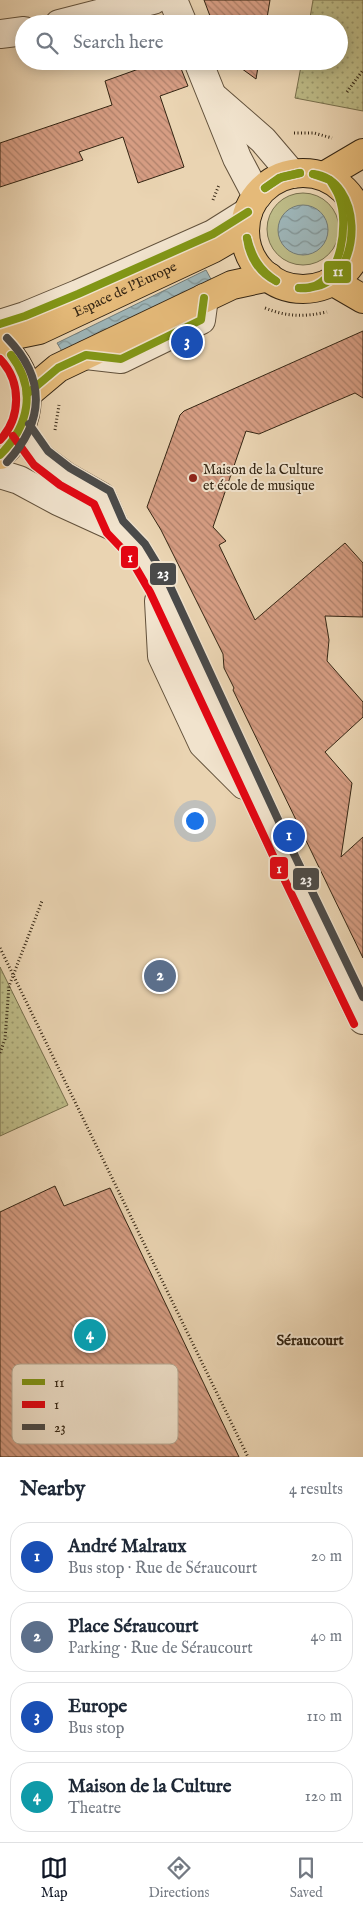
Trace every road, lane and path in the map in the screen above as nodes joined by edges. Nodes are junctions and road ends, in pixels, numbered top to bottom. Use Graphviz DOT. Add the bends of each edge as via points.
graph roads {
  1 [pos="153,0"];
  2 [pos="173,0"];
  3 [pos="94,15"];
  4 [pos="179,15"];
  5 [pos="15,32"];
  6 [pos="0,34"];
  7 [pos="202,70"];
  8 [pos="363,70"];
  9 [pos="347,92"];
  10 [pos="213,96"];
  11 [pos="263,140"];
  12 [pos="362,154"];
  13 [pos="292,174"];
  14 [pos="324,176"];
  15 [pos="361,212"];
  16 [pos="250,213"];
  17 [pos="360,255"];
  18 [pos="269,277"];
  19 [pos="332,281"];
  20 [pos="363,299"];
  21 [pos="0,324"];
  22 [pos="0,338"];
  23 [pos="0,344"];
  24 [pos="27,394"];
  25 [pos="20,430"];
  26 [pos="0,455"];
  27 [pos="0,474"];
  28 [pos="115,527"];
  29 [pos="42,901"];
  30 [pos="0,948"];
  31 [pos="13,975"];
  32 [pos="363,1020"];
  33 [pos="0,1052"];
  34 [pos="248,1457"];
  1 -- 3 [label="street"];
  2 -- 4 [label="street"];
  5 -- 6 [label="street"];
  7 -- 10 [label="street"];
  8 -- 9 [label="path"];
  10 -- 11 [label="street"];
  10 -- 16 [label="street" via="237,158"];
  11 -- 12 [label="path" via="288,133 314,133 339,140"];
  11 -- 13 [label="street"];
  12 -- 14 [label="main road"];
  13 -- 14 [label="main road"];
  13 -- 16 [label="main road" via="266,186"];
  14 -- 15 [label="main road" via="340,185"];
  15 -- 17 [label="main road"];
  16 -- 18 [label="main road" via="248,248 256,264"];
  16 -- 21 [label="street, Espace de l'Europe" via="213,234 78,294"];
  16 -- 22 [label="main road, Espace de l'Europe" via="212,249 40,330"];
  17 -- 19 [label="main road"];
  18 -- 19 [label="main road" via="283,285 300,288"];
  18 -- 24 [label="main road" via="232,285 58,368"];
  19 -- 20 [label="main road"];
  23 -- 24 [label="main road" via="22,372"];
  24 -- 25 [label="main road"];
  25 -- 26 [label="main road"];
  25 -- 28 [label="street" via="41,458 102,497"];
  27 -- 28 [label="street" via="19,480"];
  28 -- 32 [label="street" via="137,550 159,587"];
  29 -- 31 [label="path"];
  30 -- 31 [label="path"];
  31 -- 33 [label="path"];
  31 -- 34 [label="path"];
}
